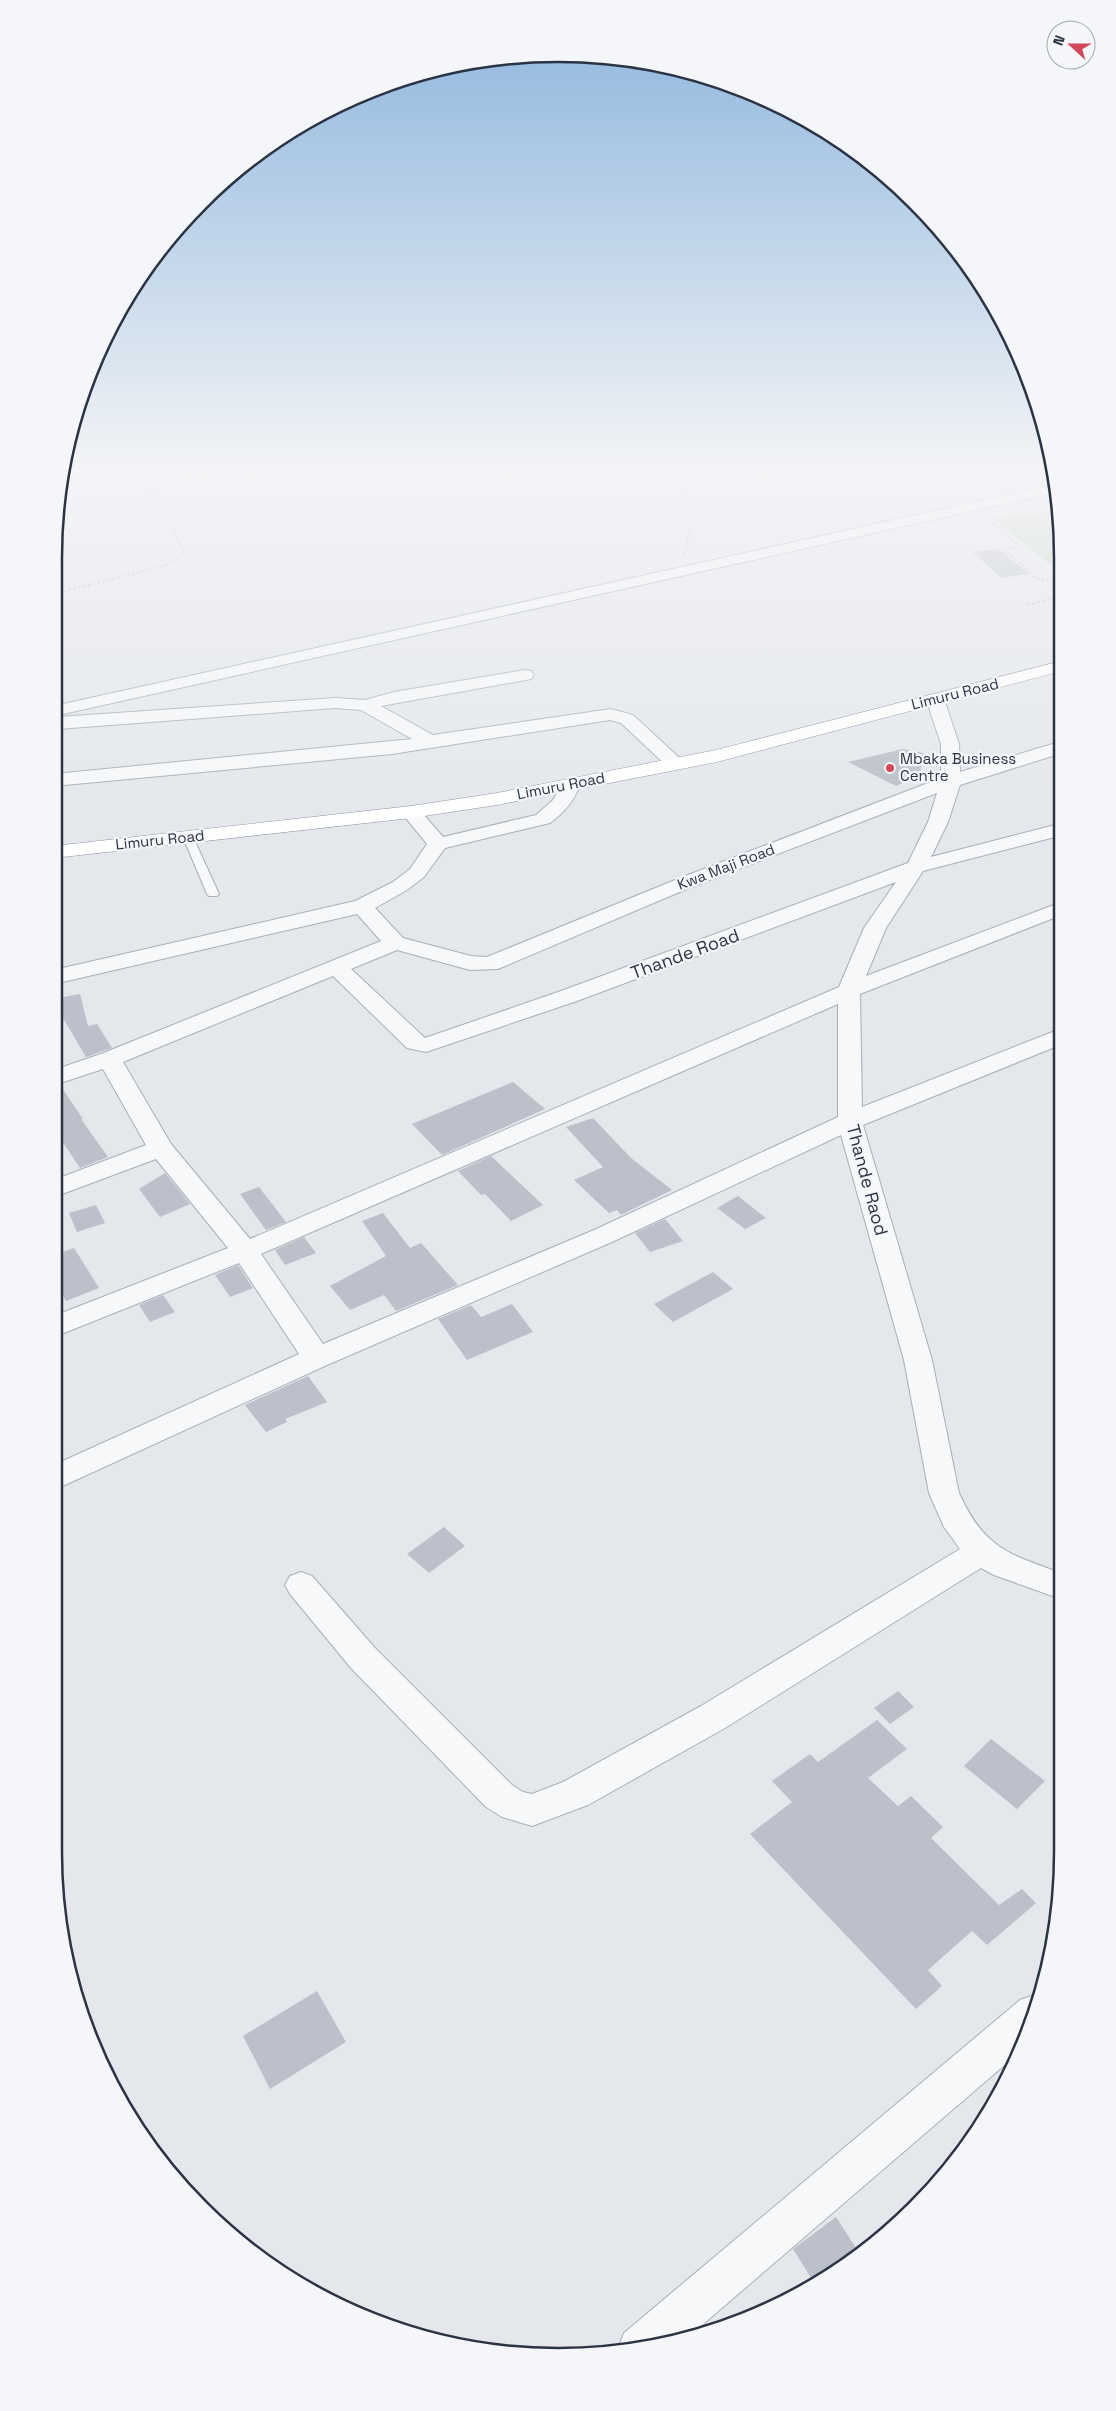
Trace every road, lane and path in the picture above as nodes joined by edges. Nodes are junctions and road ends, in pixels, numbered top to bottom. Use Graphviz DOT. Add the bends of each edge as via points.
graph roads {
  1 [pos="99,583"];
  2 [pos="636,583"];
  3 [pos="62,592"];
  4 [pos="1054,598"];
  5 [pos="1028,605"];
  6 [pos="1054,668"];
  7 [pos="525,674"];
  8 [pos="935,699"];
  9 [pos="365,705"];
  10 [pos="62,709"];
  11 [pos="62,723"];
  12 [pos="430,741"];
  13 [pos="1054,749"];
  14 [pos="676,764"];
  15 [pos="62,779"];
  16 [pos="951,780"];
  17 [pos="570,785"];
  18 [pos="411,812"];
  19 [pos="1054,831"];
  20 [pos="188,837"];
  21 [pos="438,844"];
  22 [pos="62,851"];
  23 [pos="916,867"];
  24 [pos="213,894"];
  25 [pos="362,906"];
  26 [pos="1054,911"];
  27 [pos="395,943"];
  28 [pos="337,967"];
  29 [pos="62,975"];
  30 [pos="850,991"];
  31 [pos="1054,1038"];
  32 [pos="109,1059"];
  33 [pos="62,1075"];
  34 [pos="850,1121"];
  35 [pos="161,1148"];
  36 [pos="62,1186"];
  37 [pos="245,1251"];
  38 [pos="62,1324"];
  39 [pos="317,1358"];
  40 [pos="62,1474"];
  41 [pos="981,1552"];
  42 [pos="1054,1584"];
  43 [pos="301,1585"];
  44 [pos="1023,2023"];
  45 [pos="651,2340"];
  1 -- 3 [label="path"];
  2 -- 10 [label="street"];
  4 -- 5 [label="path"];
  6 -- 8 [label="highway, Limuru Road"];
  7 -- 9 [label="street"];
  8 -- 14 [label="highway, Limuru Road"];
  8 -- 16 [label="street, Thande Raod" via="950,744"];
  9 -- 11 [label="street" via="335,702"];
  9 -- 12 [label="street"];
  12 -- 14 [label="street" via="611,714 627,719"];
  12 -- 15 [label="street" via="392,748"];
  13 -- 16 [label="street, Kwa Maji Road"];
  14 -- 17 [label="highway, Limuru Road"];
  16 -- 23 [label="street, Thande Raod" via="938,822"];
  16 -- 27 [label="street, Kwa Maji Road" via="682,884 490,964 470,963"];
  17 -- 18 [label="highway, Limuru Road"];
  17 -- 21 [label="street" via="566,798 542,819"];
  18 -- 20 [label="highway, Limuru Road"];
  18 -- 21 [label="street"];
  19 -- 23 [label="street, Thande Road"];
  20 -- 22 [label="highway, Limuru Road"];
  20 -- 24 [label="lane"];
  21 -- 25 [label="street" via="418,873"];
  23 -- 28 [label="street, Thande Road" via="569,996 426,1045 415,1043"];
  23 -- 30 [label="street, Thande Raod" via="875,928"];
  25 -- 27 [label="street"];
  25 -- 29 [label="street"];
  26 -- 30 [label="street"];
  27 -- 28 [label="street"];
  28 -- 32 [label="street"];
  30 -- 34 [label="street, Thande Raod"];
  30 -- 37 [label="street"];
  31 -- 34 [label="street"];
  32 -- 33 [label="street"];
  32 -- 35 [label="street"];
  34 -- 39 [label="street" via="603,1236"];
  34 -- 41 [label="street, Thande Raod" via="918,1360 944,1493 955,1518"];
  35 -- 36 [label="street"];
  35 -- 37 [label="street"];
  37 -- 38 [label="street"];
  37 -- 39 [label="street"];
  39 -- 40 [label="street"];
  41 -- 42 [label="street, Thande Raod" via="1005,1566"];
  41 -- 43 [label="street" via="713,1717 575,1794 532,1810 515,1806 500,1796 363,1658"];
  44 -- 45 [label="street"];
}
